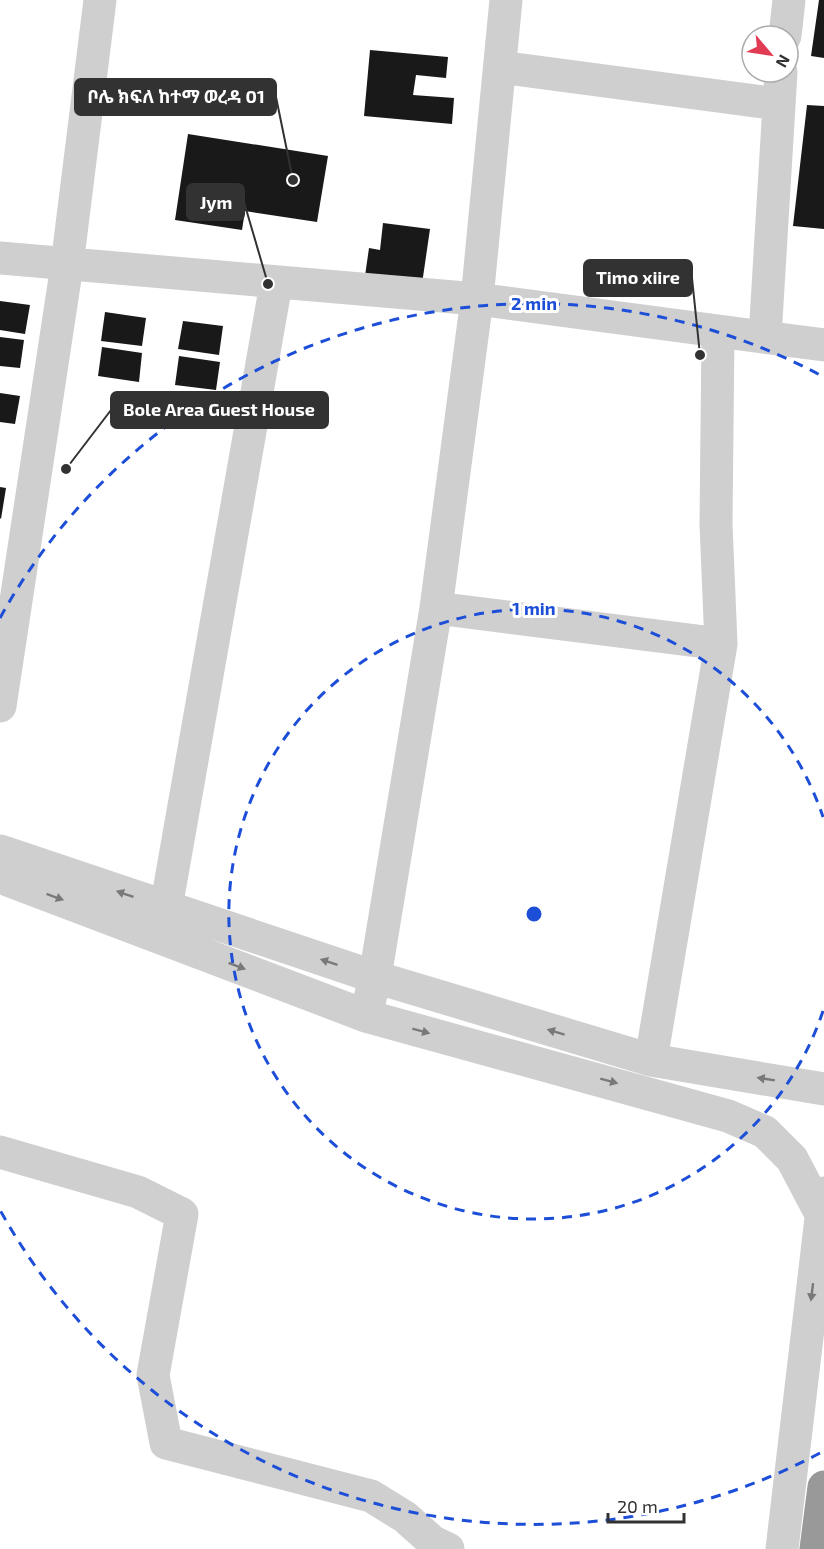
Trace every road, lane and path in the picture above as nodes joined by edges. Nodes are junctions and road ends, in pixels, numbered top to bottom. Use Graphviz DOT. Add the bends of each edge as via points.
graph roads {
  1 [pos="100,0"];
  2 [pos="506,0"];
  3 [pos="789,0"];
  4 [pos="786,24"];
  5 [pos="500,67"];
  6 [pos="780,84"];
  7 [pos="778,104"];
  8 [pos="0,258"];
  9 [pos="67,265"];
  10 [pos="276,284"];
  11 [pos="477,299"];
  12 [pos="718,333"];
  13 [pos="765,338"];
  14 [pos="824,345"];
  15 [pos="436,608"];
  16 [pos="721,644"];
  17 [pos="0,706"];
  18 [pos="0,851"];
  19 [pos="0,877"];
  20 [pos="166,908"];
  21 [pos="375,977"];
  22 [pos="366,1016"];
  23 [pos="651,1060"];
  24 [pos="824,1089"];
  25 [pos="0,1152"];
  26 [pos="822,1203"];
  27 [pos="824,1487"];
  28 [pos="448,1549"];
  29 [pos="782,1549"];
  30 [pos="816,1549"];
  1 -- 9 [label="street"];
  2 -- 5 [label="street"];
  3 -- 4 [label="street"];
  5 -- 7 [label="street"];
  5 -- 11 [label="street"];
  6 -- 7 [label="street"];
  7 -- 13 [label="street"];
  8 -- 9 [label="street"];
  9 -- 10 [label="street"];
  9 -- 17 [label="street"];
  10 -- 11 [label="street"];
  10 -- 20 [label="street"];
  11 -- 12 [label="street"];
  11 -- 15 [label="street"];
  12 -- 13 [label="street"];
  12 -- 16 [label="street" via="716,524"];
  13 -- 14 [label="street"];
  15 -- 16 [label="street"];
  15 -- 21 [label="street"];
  16 -- 23 [label="street"];
  20 -- 18 [label="street, one-way"];
  19 -- 22 [label="street, one-way"];
  21 -- 20 [label="street, one-way"];
  21 -- 22 [label="street"];
  23 -- 21 [label="street, one-way"];
  22 -- 26 [label="street, one-way" via="728,1116 765,1132 792,1159"];
  24 -- 23 [label="street, one-way"];
  25 -- 28 [label="street" via="138,1192 182,1214 153,1375 166,1443 371,1496"];
  26 -- 29 [label="street, one-way"];
  27 -- 30 [label="highway"];
}
